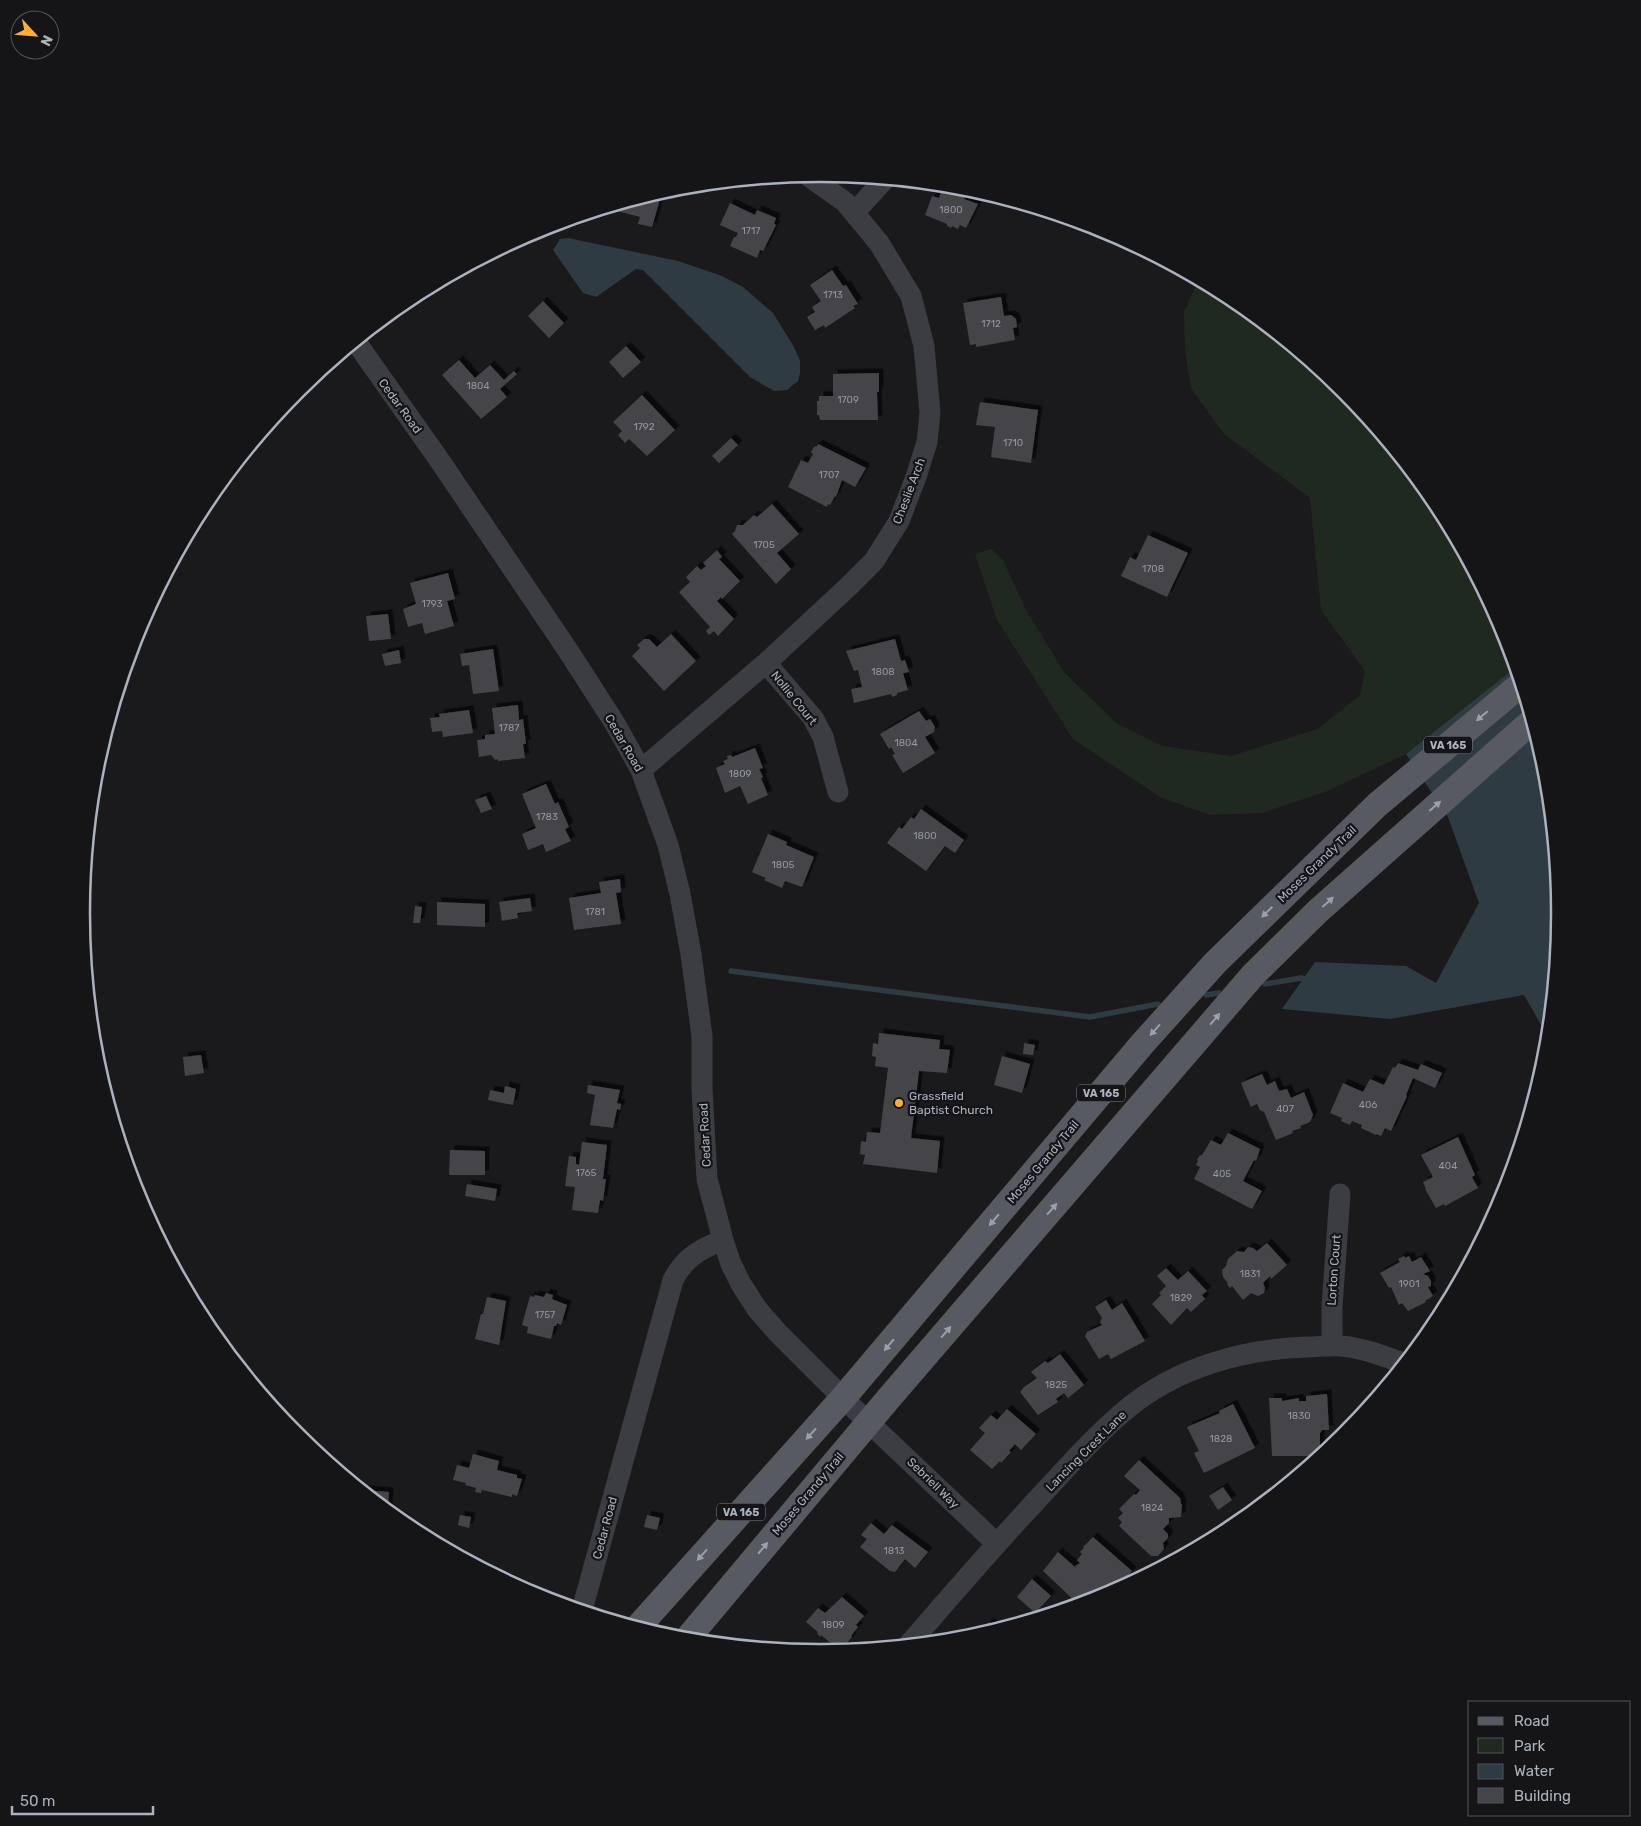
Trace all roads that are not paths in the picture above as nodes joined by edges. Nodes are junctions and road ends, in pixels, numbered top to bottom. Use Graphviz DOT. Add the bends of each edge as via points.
graph roads {
  1 [pos="817,182"];
  2 [pos="879,185"];
  3 [pos="854,213"];
  4 [pos="359,347"];
  5 [pos="766,663"];
  6 [pos="1515,689"];
  7 [pos="1527,727"];
  8 [pos="641,770"];
  9 [pos="838,792"];
  10 [pos="1340,1194"];
  11 [pos="723,1240"];
  12 [pos="1332,1346"];
  13 [pos="1398,1361"];
  14 [pos="844,1398"];
  15 [pos="868,1422"];
  16 [pos="997,1544"];
  17 [pos="584,1604"];
  18 [pos="642,1621"];
  19 [pos="693,1632"];
  20 [pos="916,1637"];
  1 -- 3 [label="street, Cheslie Arch" via="845,202"];
  2 -- 3 [label="street"];
  3 -- 5 [label="street, Cheslie Arch" via="879,243 910,296 924,346 930,413 927,442 899,521 874,560"];
  4 -- 8 [label="street, Cedar Road" via="554,628"];
  5 -- 8 [label="street, Cheslie Arch"];
  5 -- 9 [label="street, Nollie Court" via="816,724 823,737"];
  6 -- 14 [label="main road, Moses Grandy Trail / VA 165, one-way" via="1377,805 1215,962"];
  15 -- 7 [label="main road, Moses Grandy Trail / VA 165, one-way" via="1253,975 1398,838"];
  8 -- 11 [label="street, Cedar Road" via="668,845 691,954 702,1036 707,1180"];
  10 -- 12 [label="street, Lorton Court"];
  11 -- 14 [label="street, Cedar Road" via="731,1264 757,1309"];
  11 -- 17 [label="street, Cedar Road" via="700,1249 685,1260 672,1280"];
  12 -- 13 [label="street, Lancing Crest Lane" via="1366,1350"];
  12 -- 16 [label="street, Lancing Crest Lane" via="1261,1350 1222,1359 1153,1391 1106,1428"];
  14 -- 15 [label="street, Cedar Road"];
  14 -- 18 [label="main road, Moses Grandy Trail / VA 165, one-way"];
  15 -- 16 [label="street, Sebriell Way"];
  19 -- 15 [label="main road, Moses Grandy Trail / VA 165, one-way"];
  16 -- 20 [label="street, Lancing Crest Lane"];
}
